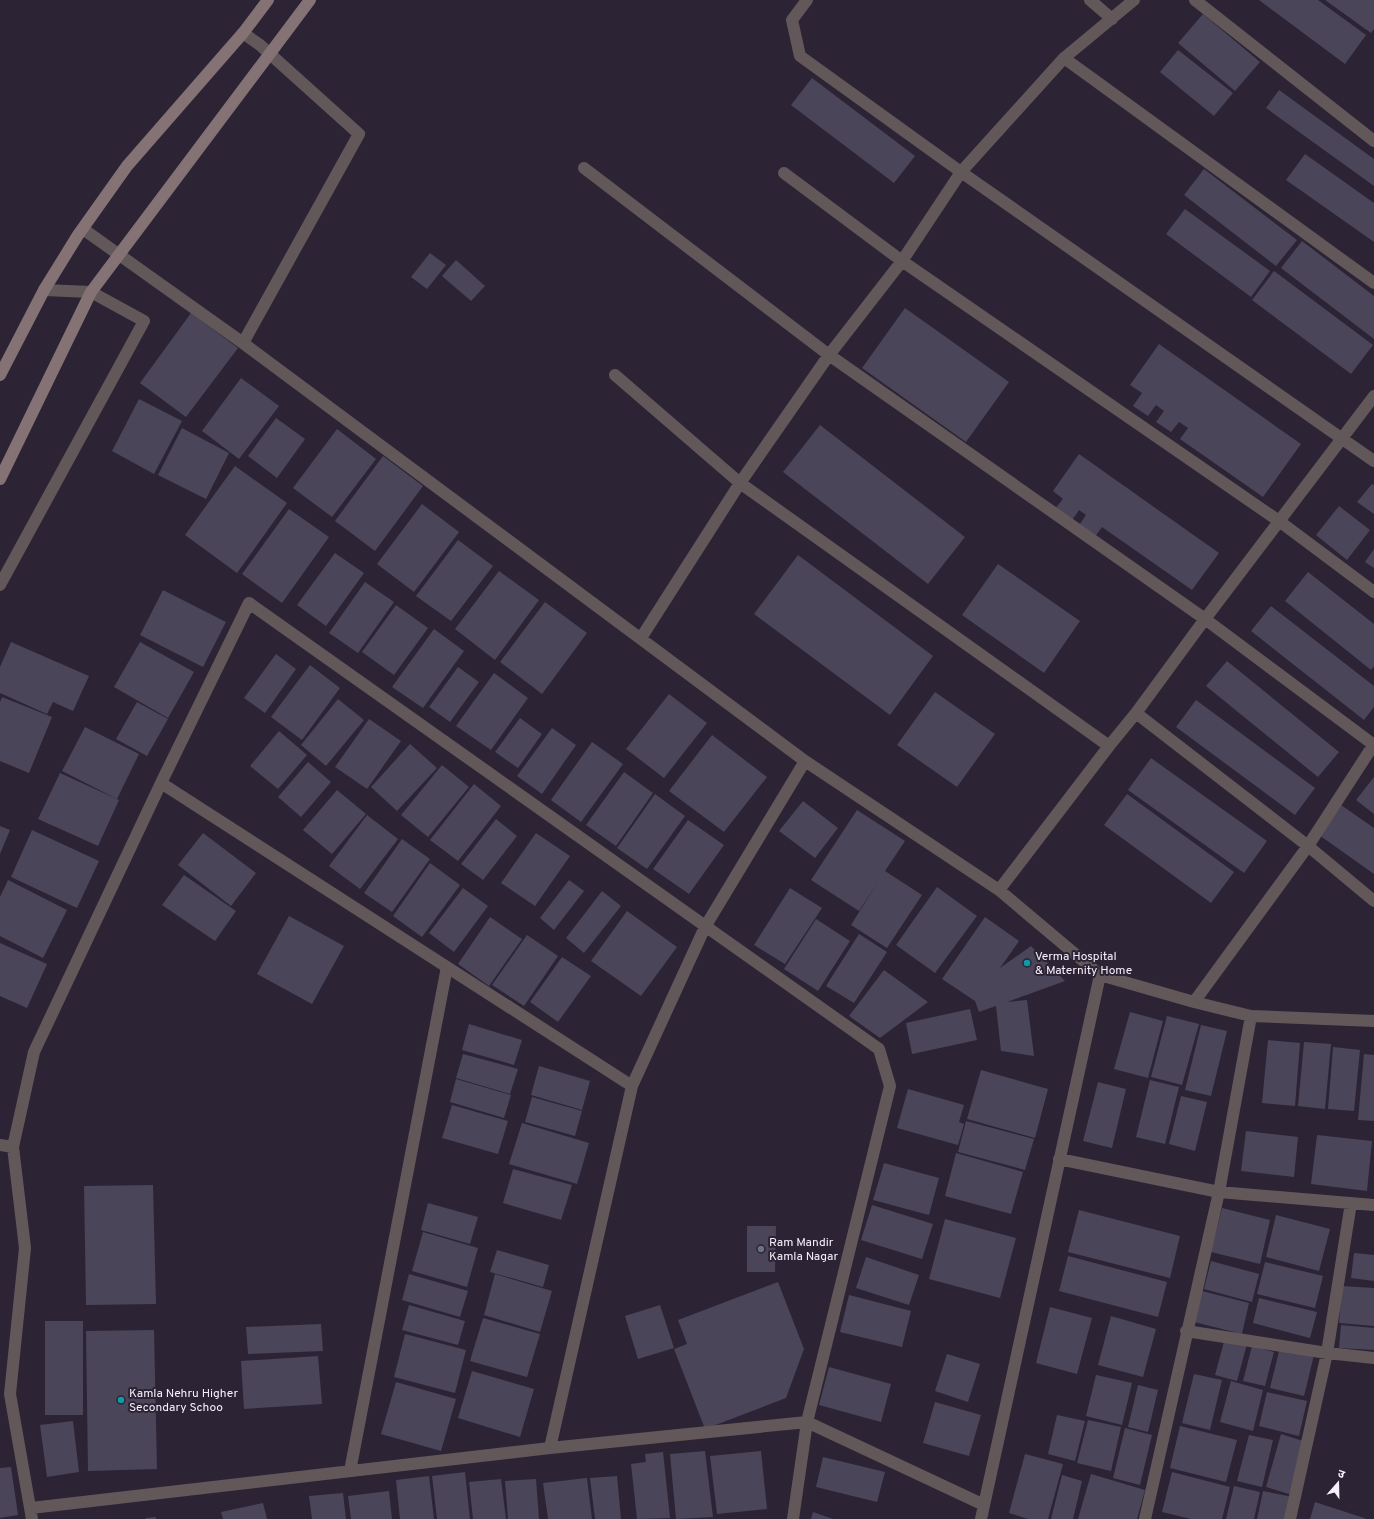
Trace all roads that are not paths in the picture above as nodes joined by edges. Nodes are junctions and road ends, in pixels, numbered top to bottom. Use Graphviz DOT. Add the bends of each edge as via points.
graph roads {
  1 [pos="268,0"];
  2 [pos="310,0"];
  3 [pos="807,0"];
  4 [pos="1090,0"];
  5 [pos="1134,0"];
  6 [pos="1195,0"];
  7 [pos="1112,19"];
  8 [pos="243,33"];
  9 [pos="270,53"];
  10 [pos="1064,58"];
  11 [pos="1374,141"];
  12 [pos="584,168"];
  13 [pos="784,172"];
  14 [pos="961,172"];
  15 [pos="83,229"];
  16 [pos="119,254"];
  17 [pos="902,261"];
  18 [pos="1374,283"];
  19 [pos="44,290"];
  20 [pos="91,292"];
  21 [pos="243,343"];
  22 [pos="828,354"];
  23 [pos="0,375"];
  24 [pos="615,375"];
  25 [pos="1374,396"];
  26 [pos="1342,438"];
  27 [pos="1374,461"];
  28 [pos="0,479"];
  29 [pos="740,483"];
  30 [pos="1279,521"];
  31 [pos="0,585"];
  32 [pos="1374,592"];
  33 [pos="1205,619"];
  34 [pos="641,638"];
  35 [pos="1136,713"];
  36 [pos="1374,745"];
  37 [pos="1109,746"];
  38 [pos="805,760"];
  39 [pos="161,783"];
  40 [pos="1308,846"];
  41 [pos="999,890"];
  42 [pos="1374,901"];
  43 [pos="705,926"];
  44 [pos="447,967"];
  45 [pos="1100,975"];
  46 [pos="1194,1002"];
  47 [pos="1251,1016"];
  48 [pos="1374,1021"];
  49 [pos="632,1086"];
  50 [pos="0,1145"];
  51 [pos="12,1146"];
  52 [pos="1059,1159"];
  53 [pos="1219,1192"];
  54 [pos="1351,1203"];
  55 [pos="1374,1205"];
  56 [pos="1186,1331"];
  57 [pos="1327,1353"];
  58 [pos="1374,1358"];
  59 [pos="807,1422"];
  60 [pos="550,1448"];
  61 [pos="350,1471"];
  62 [pos="984,1505"];
  63 [pos="32,1513"];
  64 [pos="793,1519"];
  65 [pos="981,1519"];
  66 [pos="1145,1519"];
  67 [pos="1290,1519"];
  1 -- 8 [label="main road"];
  2 -- 9 [label="main road"];
  3 -- 14 [label="street" via="792,20 800,56"];
  4 -- 7 [label="street"];
  5 -- 7 [label="street"];
  6 -- 11 [label="street"];
  7 -- 10 [label="street"];
  8 -- 9 [label="street"];
  8 -- 15 [label="main road" via="127,166"];
  9 -- 16 [label="main road"];
  9 -- 21 [label="street" via="359,134"];
  10 -- 14 [label="street"];
  10 -- 18 [label="street"];
  12 -- 22 [label="street"];
  13 -- 17 [label="street"];
  14 -- 17 [label="street"];
  14 -- 26 [label="street"];
  15 -- 16 [label="street"];
  15 -- 19 [label="main road"];
  16 -- 20 [label="main road"];
  16 -- 21 [label="street"];
  17 -- 22 [label="street"];
  17 -- 30 [label="street"];
  19 -- 20 [label="street"];
  19 -- 23 [label="main road"];
  20 -- 28 [label="main road"];
  20 -- 31 [label="street" via="144,321"];
  21 -- 34 [label="street"];
  22 -- 29 [label="street"];
  22 -- 33 [label="street"];
  24 -- 29 [label="street"];
  25 -- 26 [label="street"];
  26 -- 27 [label="street"];
  26 -- 30 [label="street"];
  29 -- 34 [label="street"];
  29 -- 37 [label="street"];
  30 -- 32 [label="street"];
  30 -- 33 [label="street"];
  33 -- 35 [label="street"];
  33 -- 36 [label="street"];
  34 -- 38 [label="street"];
  35 -- 37 [label="street"];
  35 -- 40 [label="street"];
  36 -- 40 [label="street"];
  37 -- 41 [label="street"];
  38 -- 41 [label="street"];
  38 -- 43 [label="street"];
  39 -- 43 [label="street" via="249,603"];
  39 -- 44 [label="street"];
  39 -- 51 [label="street" via="34,1052"];
  40 -- 42 [label="street"];
  40 -- 46 [label="street"];
  41 -- 45 [label="street"];
  43 -- 49 [label="street"];
  43 -- 59 [label="street" via="879,1049 890,1086"];
  44 -- 49 [label="street"];
  44 -- 61 [label="street"];
  45 -- 46 [label="street"];
  45 -- 52 [label="street"];
  46 -- 47 [label="street"];
  47 -- 48 [label="street"];
  47 -- 53 [label="street"];
  49 -- 60 [label="street"];
  50 -- 51 [label="street"];
  51 -- 63 [label="street" via="25,1248 10,1394"];
  52 -- 53 [label="street"];
  52 -- 62 [label="street"];
  53 -- 54 [label="street"];
  53 -- 56 [label="street"];
  54 -- 55 [label="street"];
  54 -- 57 [label="street"];
  56 -- 57 [label="street"];
  56 -- 66 [label="street"];
  57 -- 58 [label="street"];
  57 -- 67 [label="street"];
  59 -- 60 [label="street"];
  59 -- 62 [label="street"];
  59 -- 64 [label="street"];
  60 -- 61 [label="street"];
  61 -- 63 [label="street"];
  62 -- 65 [label="street"];
}
